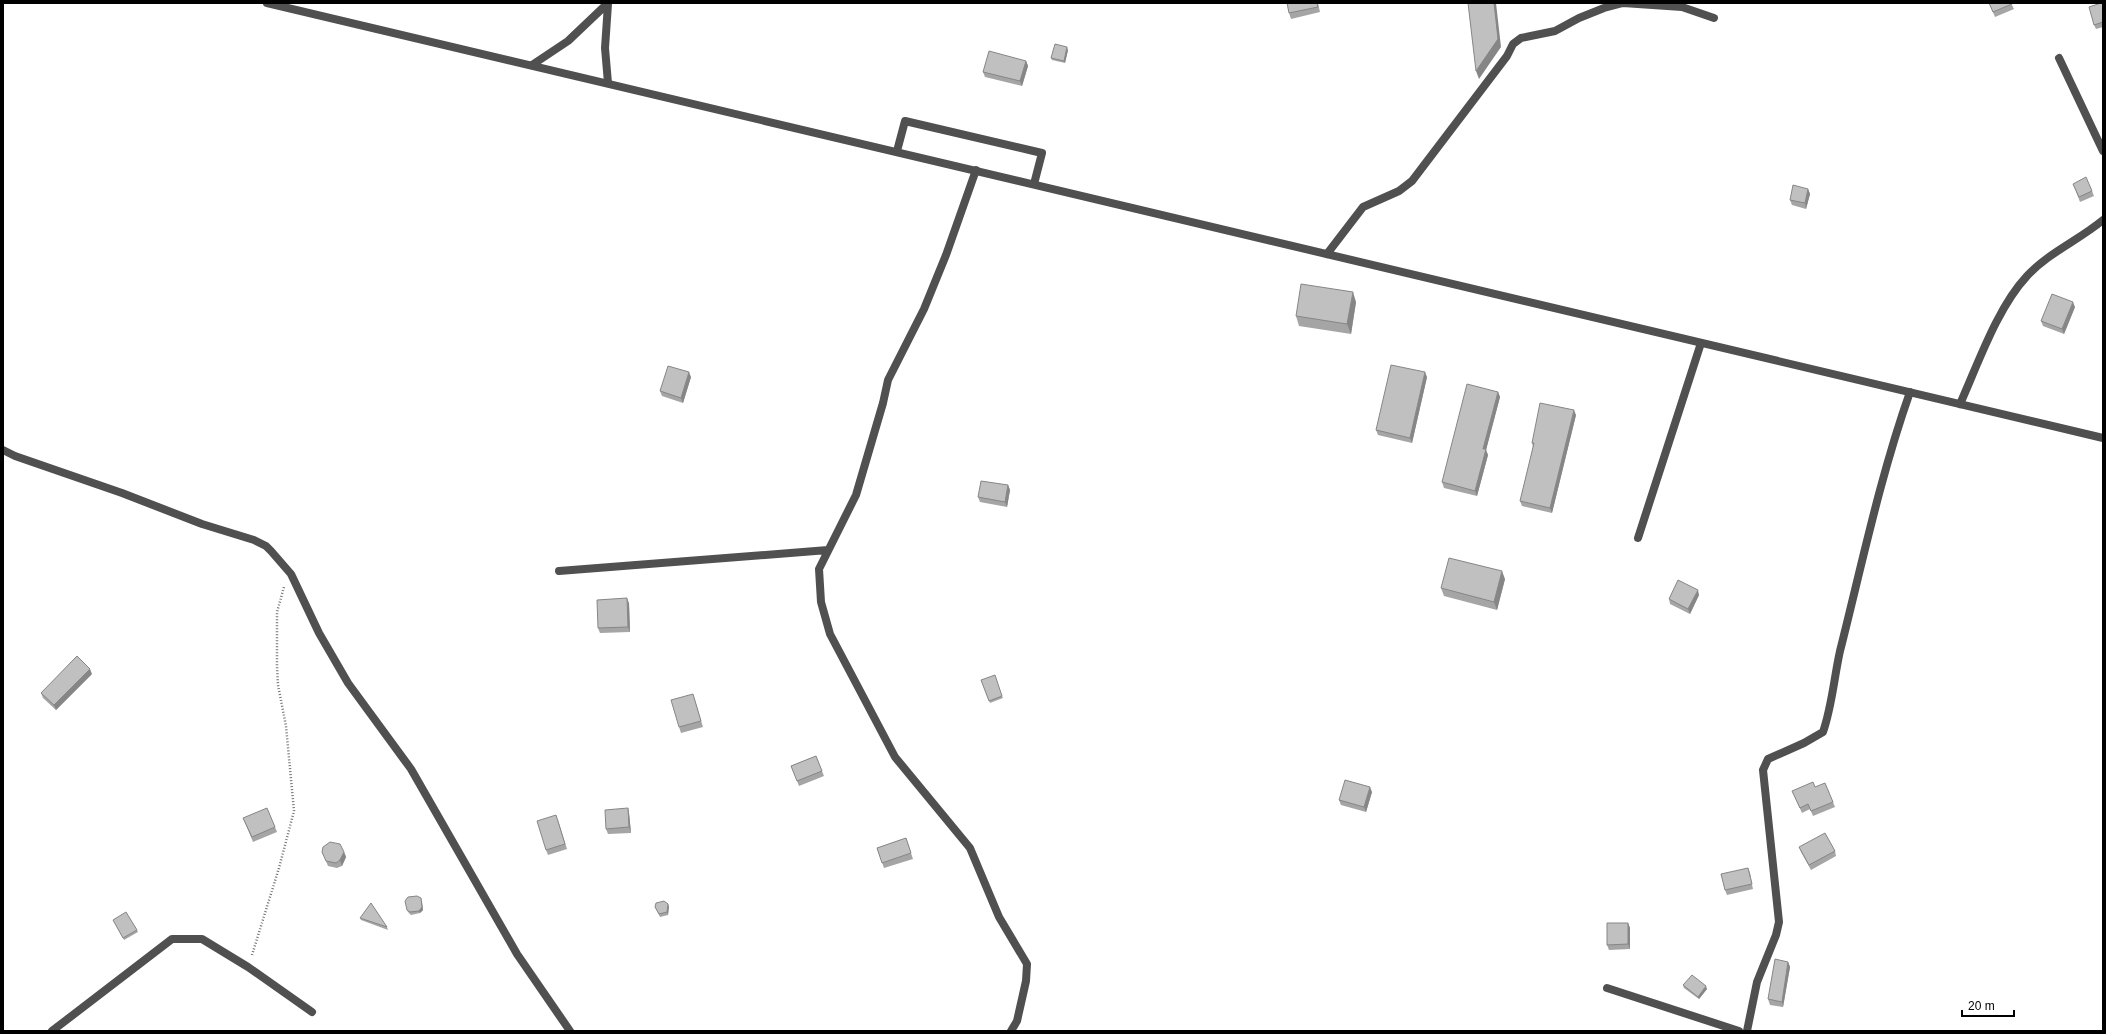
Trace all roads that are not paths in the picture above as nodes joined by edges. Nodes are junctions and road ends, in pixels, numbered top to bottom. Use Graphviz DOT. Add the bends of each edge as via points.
graph roads {
  1 [pos="267,3"];
  2 [pos="608,4"];
  3 [pos="1714,18"];
  4 [pos="2059,58"];
  5 [pos="532,65"];
  6 [pos="608,83"];
  7 [pos="2103,151"];
  8 [pos="897,152"];
  9 [pos="976,170"];
  10 [pos="1034,184"];
  11 [pos="2103,220"];
  12 [pos="1327,254"];
  13 [pos="1701,342"];
  14 [pos="1910,392"];
  15 [pos="1960,404"];
  16 [pos="2103,438"];
  17 [pos="3,450"];
  18 [pos="1638,538"];
  19 [pos="828,550"];
  20 [pos="559,571"];
  21 [pos="1607,988"];
  22 [pos="312,1012"];
  23 [pos="52,1031"];
  24 [pos="570,1031"];
  25 [pos="1011,1031"];
  26 [pos="1739,1031"];
  27 [pos="1747,1031"];
  1 -- 5 [label="street"];
  2 -- 5 [label="street" via="568,41"];
  2 -- 6 [label="street" via="605,48"];
  3 -- 12 [label="street" via="1682,7 1623,3 1579,18 1554,31 1521,38 1412,181 1399,191 1364,207"];
  4 -- 7 [label="street"];
  5 -- 6 [label="street"];
  6 -- 8 [label="street"];
  8 -- 9 [label="street"];
  8 -- 10 [label="street" via="905,121 1042,153"];
  9 -- 10 [label="street"];
  9 -- 19 [label="street" via="924,309 888,380 856,495"];
  10 -- 12 [label="street"];
  11 -- 15 [label="street" via="2049,257 2027,276 2014,292 2002,312"];
  12 -- 13 [label="street"];
  13 -- 14 [label="street"];
  13 -- 18 [label="street"];
  14 -- 15 [label="street"];
  14 -- 27 [label="street" via="1890,449 1823,732 1768,759 1763,770 1779,922 1758,982"];
  15 -- 16 [label="street"];
  17 -- 24 [label="street" via="266,546 291,574 319,634 348,683 411,769 517,954"];
  19 -- 20 [label="street"];
  19 -- 25 [label="street" via="819,569 818,584 833,641 895,756 970,848 999,916 1027,964 1017,1021"];
  21 -- 26 [label="street"];
  22 -- 23 [label="street" via="248,967 202,939 172,939"];
}
